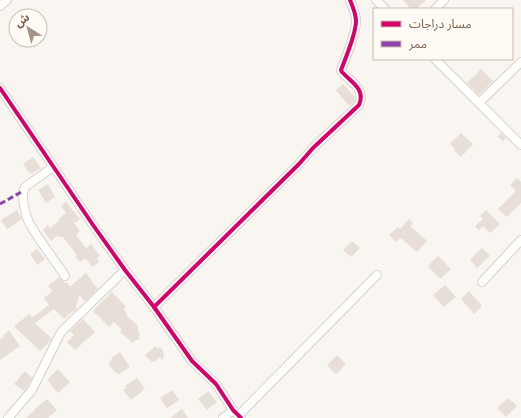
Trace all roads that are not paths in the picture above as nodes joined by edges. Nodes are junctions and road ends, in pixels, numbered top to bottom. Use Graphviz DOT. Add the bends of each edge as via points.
graph roads {
  1 [pos="7,0"];
  2 [pos="350,0"];
  3 [pos="376,0"];
  4 [pos="444,0"];
  5 [pos="0,6"];
  6 [pos="385,8"];
  7 [pos="436,8"];
  8 [pos="436,60"];
  9 [pos="521,62"];
  10 [pos="0,88"];
  11 [pos="479,103"];
  12 [pos="521,144"];
  13 [pos="53,168"];
  14 [pos="521,240"];
  15 [pos="125,270"];
  16 [pos="377,275"];
  17 [pos="65,276"];
  18 [pos="482,282"];
  19 [pos="154,307"];
  20 [pos="238,414"];
  21 [pos="8,418"];
  22 [pos="223,418"];
  1 -- 5 [label="street"];
  2 -- 19 [label="street" via="356,24 341,70 360,90 359,105"];
  3 -- 6 [label="street"];
  4 -- 7 [label="street"];
  8 -- 11 [label="street"];
  9 -- 11 [label="street"];
  10 -- 13 [label="street"];
  11 -- 12 [label="street"];
  13 -- 15 [label="street"];
  13 -- 17 [label="street" via="25,187 22,195 30,225"];
  14 -- 18 [label="street"];
  15 -- 19 [label="street"];
  15 -- 21 [label="street" via="62,331 32,390"];
  16 -- 20 [label="street"];
  19 -- 20 [label="street" via="192,361 216,384"];
  20 -- 22 [label="street"];
}
